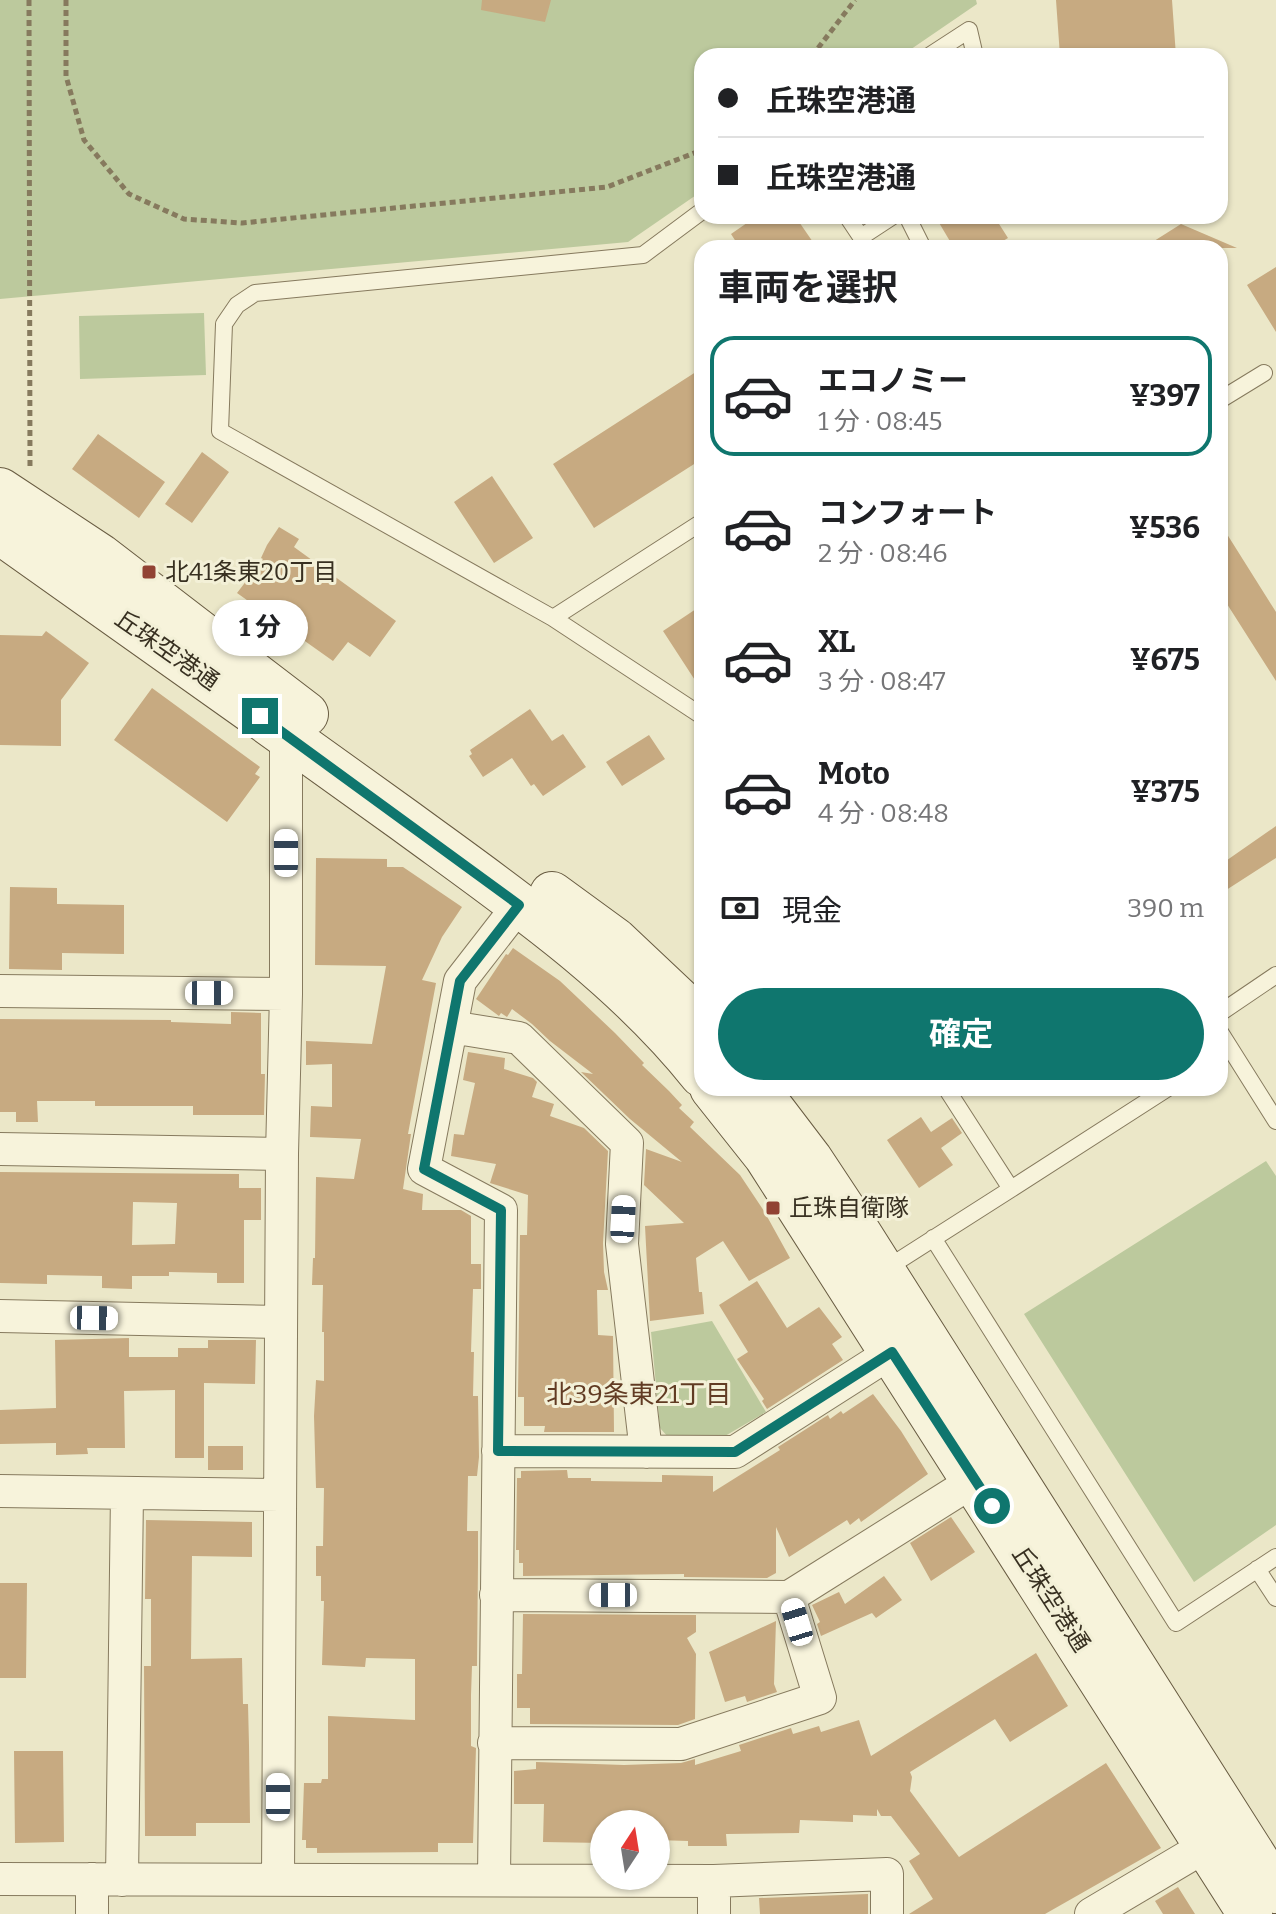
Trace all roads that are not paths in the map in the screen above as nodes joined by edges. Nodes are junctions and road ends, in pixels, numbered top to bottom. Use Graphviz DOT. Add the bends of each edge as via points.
graph roads {
  1 [pos="941,48"];
  2 [pos="973,48"];
  3 [pos="694,217"];
  4 [pos="852,224"];
  5 [pos="881,224"];
  6 [pos="1264,373"];
  7 [pos="1228,395"];
  8 [pos="15,482"];
  9 [pos="694,527"];
  10 [pos="0,532"];
  11 [pos="553,618"];
  12 [pos="694,711"];
  13 [pos="296,723"];
  14 [pos="519,905"];
  15 [pos="1276,975"];
  16 [pos="0,991"];
  17 [pos="286,994"];
  18 [pos="1228,1008"];
  19 [pos="694,1014"];
  20 [pos="451,1027"];
  21 [pos="1228,1056"];
  22 [pos="694,1065"];
  23 [pos="718,1096"];
  24 [pos="762,1096"];
  25 [pos="951,1096"];
  26 [pos="1156,1096"];
  27 [pos="1276,1121"];
  28 [pos="0,1149"];
  29 [pos="282,1154"];
  30 [pos="1011,1189"];
  31 [pos="933,1238"];
  32 [pos="866,1281"];
  33 [pos="0,1316"];
  34 [pos="281,1322"];
  35 [pos="892,1352"];
  36 [pos="498,1451"];
  37 [pos="646,1452"];
  38 [pos="975,1480"];
  39 [pos="0,1491"];
  40 [pos="127,1493"];
  41 [pos="280,1495"];
  42 [pos="1276,1557"];
  43 [pos="1257,1569"];
  44 [pos="496,1595"];
  45 [pos="789,1597"];
  46 [pos="1276,1598"];
  47 [pos="494,1743"];
  48 [pos="1222,1837"];
  49 [pos="278,1878"];
  50 [pos="0,1879"];
  51 [pos="494,1879"];
  52 [pos="107,1880"];
  53 [pos="714,1881"];
  54 [pos="1276,1891"];
  55 [pos="92,1914"];
  56 [pos="714,1914"];
  57 [pos="887,1914"];
  58 [pos="1091,1914"];
  59 [pos="1250,1914"];
  1 -- 2 [label="lane" via="969,30"];
  3 -- 11 [label="lane" via="643,255 255,293 237,305 224,324 220,431"];
  4 -- 5 [label="lane" via="861,237"];
  6 -- 7 [label="lane"];
  8 -- 13 [label="main road, 丘珠空港通"];
  9 -- 11 [label="lane"];
  10 -- 13 [label="main road, 丘珠空港通"];
  11 -- 12 [label="lane"];
  13 -- 14 [label="main road, 丘珠空港通"];
  13 -- 17 [label="street"];
  13 -- 19 [label="main road, 丘珠空港通" via="615,940"];
  14 -- 20 [label="street" via="460,981"];
  14 -- 22 [label="main road, 丘珠空港通" via="594,963"];
  15 -- 18 [label="lane"];
  16 -- 17 [label="street"];
  17 -- 29 [label="street"];
  20 -- 36 [label="street" via="424,1169 501,1210"];
  20 -- 37 [label="street" via="519,1038 627,1143 622,1244"];
  21 -- 27 [label="lane"];
  23 -- 32 [label="main road, 丘珠空港通"];
  24 -- 32 [label="main road, 丘珠空港通" via="810,1159"];
  25 -- 30 [label="lane"];
  26 -- 30 [label="lane"];
  28 -- 29 [label="street"];
  29 -- 34 [label="street"];
  30 -- 31 [label="lane"];
  31 -- 32 [label="lane"];
  31 -- 43 [label="lane" via="1176,1623"];
  32 -- 35 [label="main road, 丘珠空港通"];
  32 -- 48 [label="main road, 丘珠空港通"];
  33 -- 34 [label="street"];
  34 -- 41 [label="street"];
  35 -- 37 [label="street" via="735,1452"];
  35 -- 38 [label="main road, 丘珠空港通"];
  36 -- 37 [label="street"];
  36 -- 44 [label="street"];
  38 -- 45 [label="street"];
  38 -- 48 [label="main road, 丘珠空港通"];
  39 -- 40 [label="street"];
  40 -- 41 [label="street"];
  40 -- 52 [label="street"];
  41 -- 49 [label="street"];
  42 -- 43 [label="lane"];
  43 -- 46 [label="lane"];
  44 -- 45 [label="street"];
  44 -- 47 [label="street"];
  45 -- 47 [label="street" via="820,1698 681,1744"];
  47 -- 51 [label="street"];
  48 -- 54 [label="main road, 丘珠空港通"];
  48 -- 58 [label="street"];
  48 -- 59 [label="main road, 丘珠空港通"];
  49 -- 51 [label="street"];
  49 -- 52 [label="street"];
  50 -- 52 [label="street"];
  51 -- 53 [label="street"];
  52 -- 55 [label="street"];
  53 -- 56 [label="street"];
  53 -- 57 [label="street" via="887,1874"];
}
